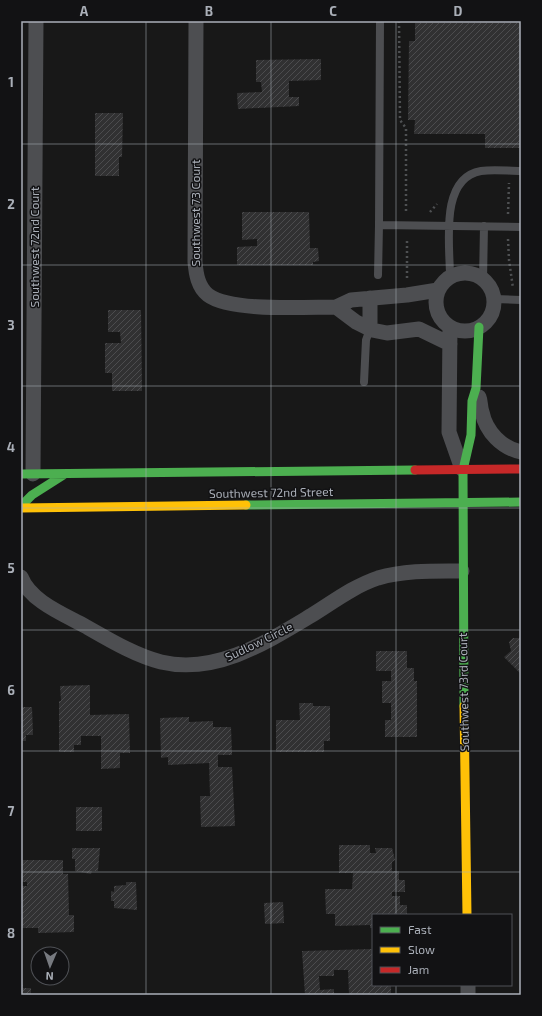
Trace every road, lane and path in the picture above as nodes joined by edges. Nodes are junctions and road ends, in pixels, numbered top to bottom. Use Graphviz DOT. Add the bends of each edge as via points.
graph roads {
  1 [pos="36,21"];
  2 [pos="196,21"];
  3 [pos="380,21"];
  4 [pos="399,21"];
  5 [pos="521,171"];
  6 [pos="509,182"];
  7 [pos="439,200"];
  8 [pos="412,213"];
  9 [pos="428,213"];
  10 [pos="508,217"];
  11 [pos="379,225"];
  12 [pos="450,226"];
  13 [pos="484,226"];
  14 [pos="521,227"];
  15 [pos="411,238"];
  16 [pos="508,239"];
  17 [pos="378,275"];
  18 [pos="450,277"];
  19 [pos="483,280"];
  20 [pos="407,281"];
  21 [pos="513,288"];
  22 [pos="438,290"];
  23 [pos="370,298"];
  24 [pos="494,299"];
  25 [pos="521,300"];
  26 [pos="336,307"];
  27 [pos="450,327"];
  28 [pos="479,327"];
  29 [pos="370,329"];
  30 [pos="450,344"];
  31 [pos="364,382"];
  32 [pos="476,388"];
  33 [pos="521,452"];
  34 [pos="521,469"];
  35 [pos="463,470"];
  36 [pos="27,474"];
  37 [pos="66,474"];
  38 [pos="521,502"];
  39 [pos="462,503"];
  40 [pos="21,507"];
  41 [pos="462,571"];
  42 [pos="21,577"];
  43 [pos="467,914"];
  1 -- 36 [label="street, Southwest 72nd Court"];
  2 -- 26 [label="street, Southwest 73 Court" via="195,262 199,284 215,300 233,305"];
  3 -- 11 [label="lane"];
  4 -- 8 [label="path" via="400,120 406,128 406,213"];
  5 -- 12 [label="lane" via="480,171 464,179 454,192"];
  6 -- 10 [label="path"];
  7 -- 9 [label="path"];
  11 -- 12 [label="lane"];
  11 -- 17 [label="lane"];
  12 -- 13 [label="lane"];
  12 -- 18 [label="lane"];
  13 -- 14 [label="lane"];
  13 -- 19 [label="lane"];
  15 -- 20 [label="path" via="406,238"];
  16 -- 21 [label="path" via="508,260"];
  18 -- 19 [label="street" via="467,273"];
  18 -- 22 [label="street"];
  19 -- 24 [label="street"];
  22 -- 23 [label="street, Southwest 73 Court"];
  22 -- 27 [label="street" via="437,311"];
  23 -- 26 [label="street, Southwest 73 Court" via="351,300"];
  23 -- 29 [label="street"];
  24 -- 25 [label="lane"];
  24 -- 28 [label="street" via="490,316"];
  26 -- 29 [label="street"];
  27 -- 28 [label="street" via="464,330"];
  27 -- 30 [label="street"];
  28 -- 32 [label="main road"];
  29 -- 30 [label="street" via="387,333 419,329"];
  29 -- 31 [label="lane" via="365,352"];
  30 -- 35 [label="street" via="449,432"];
  32 -- 33 [label="street" via="484,422 492,435 505,446"];
  32 -- 35 [label="main road" via="472,401 471,435"];
  34 -- 35 [label="main road, Southwest 72nd Street"];
  35 -- 37 [label="main road, Southwest 72nd Street"];
  35 -- 39 [label="main road, Southwest 73rd Court"];
  36 -- 37 [label="main road, Southwest 72nd Street"];
  37 -- 40 [label="main road" via="32,495"];
  38 -- 39 [label="main road, Southwest 72nd Street"];
  39 -- 40 [label="main road, Southwest 72nd Street"];
  39 -- 41 [label="main road, Southwest 73rd Court"];
  41 -- 42 [label="street, Sudlow Circle" via="414,572 379,578 357,587 287,630 242,652 212,663 192,665 160,662 113,641 33,595"];
  41 -- 43 [label="main road, Southwest 73rd Court"];
}
